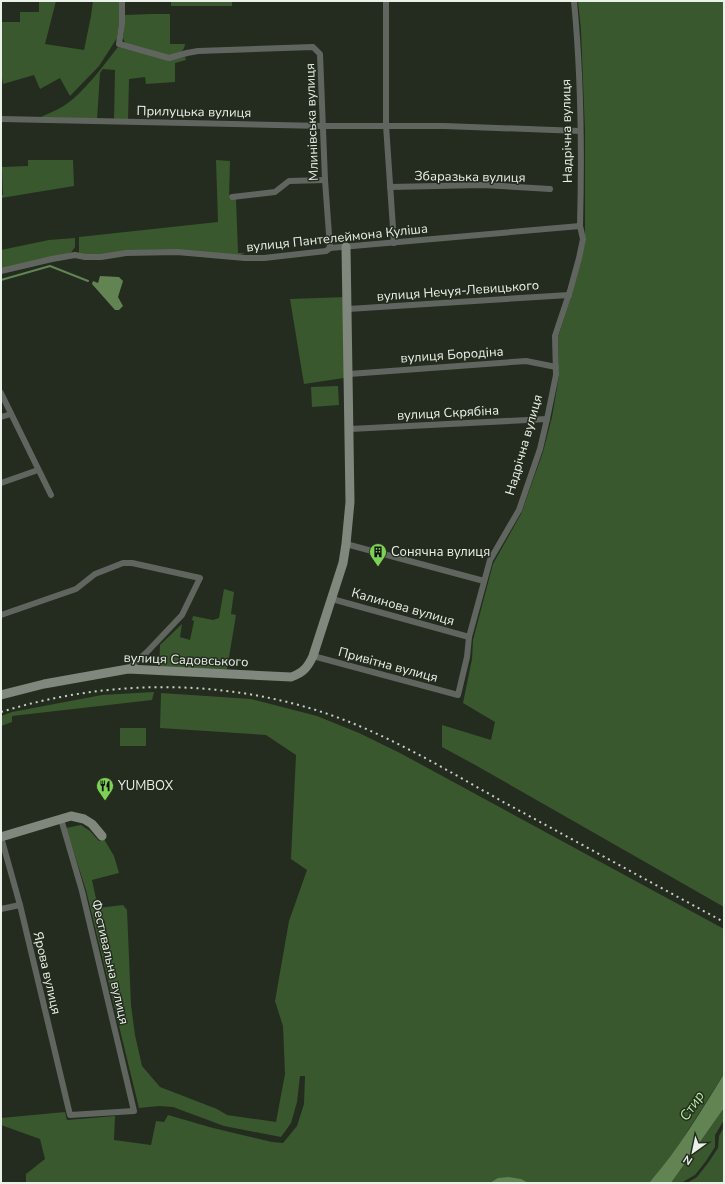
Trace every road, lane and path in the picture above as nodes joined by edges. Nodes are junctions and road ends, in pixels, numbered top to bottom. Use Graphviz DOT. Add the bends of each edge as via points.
graph roads {
  1 [pos="122,1"];
  2 [pos="386,1"];
  3 [pos="574,1"];
  4 [pos="1,119"];
  5 [pos="323,126"];
  6 [pos="386,126"];
  7 [pos="580,131"];
  8 [pos="325,180"];
  9 [pos="390,187"];
  10 [pos="550,190"];
  11 [pos="232,197"];
  12 [pos="580,226"];
  13 [pos="394,243"];
  14 [pos="346,247"];
  15 [pos="330,248"];
  16 [pos="1,271"];
  17 [pos="569,295"];
  18 [pos="348,309"];
  19 [pos="556,366"];
  20 [pos="349,374"];
  21 [pos="1,393"];
  22 [pos="11,414"];
  23 [pos="1,417"];
  24 [pos="547,419"];
  25 [pos="350,429"];
  26 [pos="38,470"];
  27 [pos="1,484"];
  28 [pos="51,495"];
  29 [pos="346,544"];
  30 [pos="484,582"];
  31 [pos="332,599"];
  32 [pos="1,615"];
  33 [pos="469,637"];
  34 [pos="313,656"];
  35 [pos="128,669"];
  36 [pos="1,695"];
  37 [pos="458,695"];
  38 [pos="61,819"];
  39 [pos="102,836"];
  40 [pos="1,837"];
  41 [pos="20,905"];
  42 [pos="1,910"];
  43 [pos="70,1115"];
  1 -- 5 [label="street, Млинівська вулиця" via="119,44 169,58 198,51 313,47 320,54"];
  2 -- 6 [label="street"];
  3 -- 7 [label="street, Надрічна вулиця"];
  4 -- 5 [label="street, Прилуцька вулиця"];
  5 -- 6 [label="street, Прилуцька вулиця"];
  5 -- 8 [label="street, Млинівська вулиця"];
  6 -- 7 [label="street, Прилуцька вулиця"];
  6 -- 9 [label="street"];
  7 -- 12 [label="street, Надрічна вулиця"];
  8 -- 11 [label="street" via="289,182 275,192"];
  8 -- 15 [label="street, Млинівська вулиця"];
  9 -- 10 [label="street, Збаразька вулиця" via="483,185"];
  9 -- 13 [label="street"];
  12 -- 13 [label="street, вулиця Пантелеймона Куліша"];
  12 -- 17 [label="street, Надрічна вулиця" via="583,239"];
  13 -- 14 [label="street, вулиця Пантелеймона Куліша"];
  14 -- 15 [label="street, вулиця Пантелеймона Куліша"];
  14 -- 18 [label="street"];
  15 -- 16 [label="street, вулиця Пантелеймона Куліша" via="326,252 264,258 177,252 126,253 101,257 75,255"];
  17 -- 18 [label="street, вулиця Нечуя-Левицького"];
  17 -- 19 [label="street, Надрічна вулиця" via="555,336"];
  18 -- 20 [label="street"];
  19 -- 20 [label="street, вулиця Бородіна" via="526,360"];
  19 -- 24 [label="street, Надрічна вулиця"];
  20 -- 25 [label="street"];
  21 -- 22 [label="street"];
  22 -- 23 [label="street"];
  22 -- 26 [label="street"];
  24 -- 25 [label="street, вулиця Скрябіна"];
  24 -- 30 [label="street, Надрічна вулиця" via="540,449 519,510 490,560"];
  25 -- 29 [label="street" via="350,495"];
  26 -- 27 [label="street"];
  26 -- 28 [label="street"];
  29 -- 30 [label="street"];
  29 -- 31 [label="street"];
  30 -- 33 [label="street, Надрічна вулиця"];
  31 -- 33 [label="street, Калинова вулиця"];
  31 -- 34 [label="street"];
  32 -- 35 [label="street" via="76,589 95,574 124,563 200,578 182,615"];
  33 -- 37 [label="street, Надрічна вулиця"];
  34 -- 35 [label="street, вулиця Садовського" via="309,666 300,674 291,677"];
  34 -- 37 [label="street, Привітна вулиця"];
  35 -- 36 [label="street, вулиця Садовського" via="44,684"];
  38 -- 39 [label="street" via="71,816 84,819"];
  38 -- 40 [label="street"];
  38 -- 43 [label="street, Фестивальна вулиця" via="82,891 134,1111"];
  40 -- 41 [label="street, Ярова вулиця"];
  41 -- 42 [label="street"];
  41 -- 43 [label="street, Ярова вулиця"];
}
